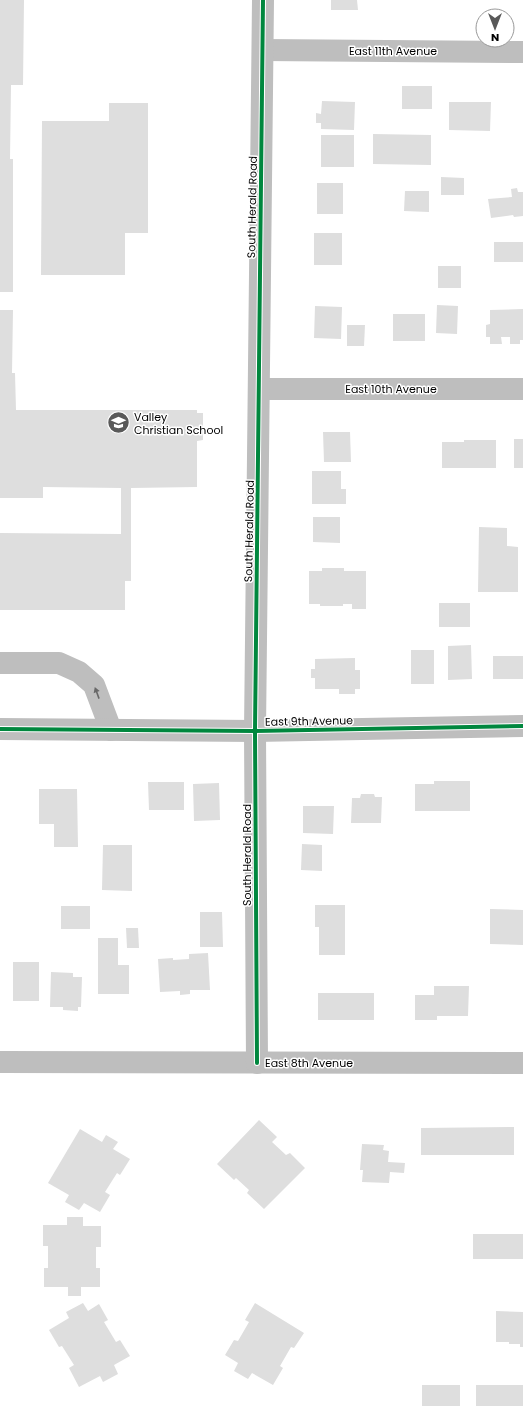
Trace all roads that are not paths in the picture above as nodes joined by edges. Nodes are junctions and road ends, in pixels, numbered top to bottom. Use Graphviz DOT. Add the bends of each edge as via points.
graph roads {
  1 [pos="263,0"];
  2 [pos="263,50"];
  3 [pos="523,52"];
  4 [pos="259,389"];
  5 [pos="523,389"];
  6 [pos="0,663"];
  7 [pos="523,726"];
  8 [pos="0,729"];
  9 [pos="111,730"];
  10 [pos="255,731"];
  11 [pos="0,1062"];
  12 [pos="257,1063"];
  13 [pos="523,1063"];
  1 -- 2 [label="street, South Herald Road"];
  2 -- 3 [label="street, East 11th Avenue"];
  2 -- 4 [label="street, South Herald Road"];
  4 -- 5 [label="street, East 10th Avenue"];
  4 -- 10 [label="street, South Herald Road"];
  9 -- 6 [label="street, one-way" via="94,685 79,672 59,663"];
  7 -- 10 [label="street, East 9th Avenue"];
  8 -- 9 [label="street, East 9th Avenue"];
  9 -- 10 [label="street, East 9th Avenue"];
  10 -- 12 [label="street, South Herald Road"];
  11 -- 12 [label="street, East 8th Avenue"];
  12 -- 13 [label="street, East 8th Avenue"];
}
